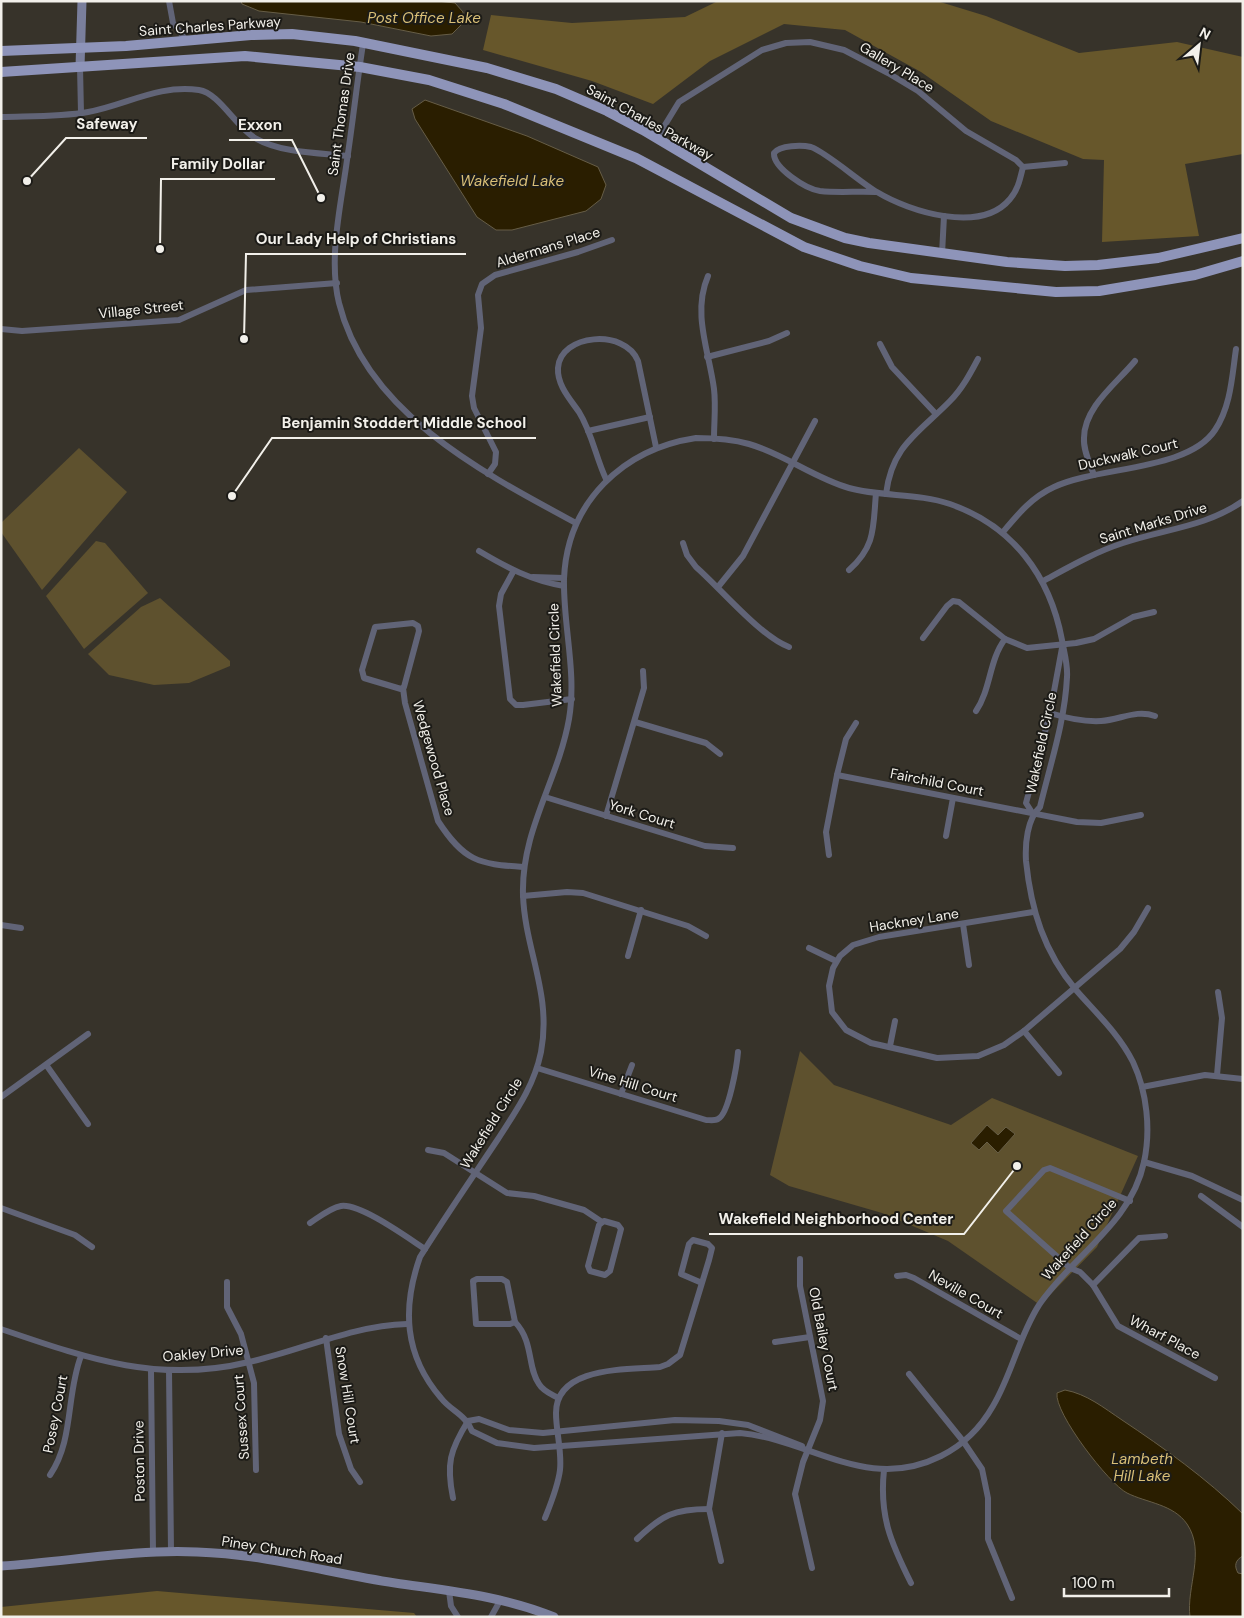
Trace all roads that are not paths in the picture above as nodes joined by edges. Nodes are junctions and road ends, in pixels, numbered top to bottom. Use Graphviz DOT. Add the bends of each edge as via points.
graph roads {
  1 [pos="82,1"];
  2 [pos="169,1"];
  3 [pos="186,40"];
  4 [pos="363,44"];
  5 [pos="81,48"];
  6 [pos="1,51"];
  7 [pos="80,67"];
  8 [pos="360,67"];
  9 [pos="1,72"];
  10 [pos="81,113"];
  11 [pos="1,117"];
  12 [pos="657,138"];
  13 [pos="348,156"];
  14 [pos="1065,163"];
  15 [pos="1022,168"];
  16 [pos="876,192"];
  17 [pos="944,216"];
  18 [pos="1243,238"];
  19 [pos="612,240"];
  20 [pos="942,254"];
  21 [pos="1243,261"];
  22 [pos="708,276"];
  23 [pos="337,283"];
  24 [pos="1,329"];
  25 [pos="787,333"];
  26 [pos="880,344"];
  27 [pos="1236,349"];
  28 [pos="708,357"];
  29 [pos="978,359"];
  30 [pos="1135,361"];
  31 [pos="936,414"];
  32 [pos="650,417"];
  33 [pos="815,421"];
  34 [pos="588,431"];
  35 [pos="714,439"];
  36 [pos="656,447"];
  37 [pos="792,463"];
  38 [pos="488,474"];
  39 [pos="1094,475"];
  40 [pos="606,480"];
  41 [pos="876,493"];
  42 [pos="886,494"];
  43 [pos="1243,501"];
  44 [pos="576,523"];
  45 [pos="1003,532"];
  46 [pos="683,543"];
  47 [pos="479,551"];
  48 [pos="849,570"];
  49 [pos="513,572"];
  50 [pos="533,577"];
  51 [pos="564,578"];
  52 [pos="1043,581"];
  53 [pos="564,586"];
  54 [pos="718,587"];
  55 [pos="1154,612"];
  56 [pos="923,638"];
  57 [pos="1006,638"];
  58 [pos="1063,644"];
  59 [pos="789,647"];
  60 [pos="644,671"];
  61 [pos="403,688"];
  62 [pos="572,699"];
  63 [pos="976,711"];
  64 [pos="1050,713"];
  65 [pos="1155,716"];
  66 [pos="1062,717"];
  67 [pos="635,722"];
  68 [pos="856,723"];
  69 [pos="720,754"];
  70 [pos="837,775"];
  71 [pos="545,797"];
  72 [pos="953,798"];
  73 [pos="1032,814"];
  74 [pos="1141,815"];
  75 [pos="606,816"];
  76 [pos="946,836"];
  77 [pos="734,848"];
  78 [pos="829,855"];
  79 [pos="524,867"];
  80 [pos="523,896"];
  81 [pos="1148,908"];
  82 [pos="641,910"];
  83 [pos="1034,912"];
  84 [pos="963,924"];
  85 [pos="1,925"];
  86 [pos="21,928"];
  87 [pos="706,936"];
  88 [pos="809,948"];
  89 [pos="628,956"];
  90 [pos="836,961"];
  91 [pos="969,965"];
  92 [pos="1074,987"];
  93 [pos="1218,992"];
  94 [pos="896,1021"];
  95 [pos="1024,1032"];
  96 [pos="88,1034"];
  97 [pos="890,1046"];
  98 [pos="738,1052"];
  99 [pos="632,1065"];
  100 [pos="47,1066"];
  101 [pos="537,1068"];
  102 [pos="1059,1073"];
  103 [pos="1218,1075"];
  104 [pos="1243,1079"];
  105 [pos="1142,1087"];
  106 [pos="621,1094"];
  107 [pos="1,1097"];
  108 [pos="88,1124"];
  109 [pos="428,1150"];
  110 [pos="1144,1162"];
  111 [pos="476,1174"];
  112 [pos="1201,1196"];
  113 [pos="1243,1200"];
  114 [pos="1130,1201"];
  115 [pos="1,1208"];
  116 [pos="602,1222"];
  117 [pos="310,1223"];
  118 [pos="1243,1227"];
  119 [pos="1166,1236"];
  120 [pos="92,1247"];
  121 [pos="425,1249"];
  122 [pos="800,1259"];
  123 [pos="1070,1268"];
  124 [pos="896,1276"];
  125 [pos="227,1282"];
  126 [pos="702,1283"];
  127 [pos="1093,1285"];
  128 [pos="515,1322"];
  129 [pos="407,1324"];
  130 [pos="1,1329"];
  131 [pos="810,1337"];
  132 [pos="326,1338"];
  133 [pos="1021,1339"];
  134 [pos="775,1342"];
  135 [pos="81,1356"];
  136 [pos="249,1362"];
  137 [pos="151,1370"];
  138 [pos="169,1370"];
  139 [pos="909,1374"];
  140 [pos="1215,1378"];
  141 [pos="558,1398"];
  142 [pos="468,1421"];
  143 [pos="556,1432"];
  144 [pos="722,1433"];
  145 [pos="964,1441"];
  146 [pos="559,1447"];
  147 [pos="809,1451"];
  148 [pos="256,1470"];
  149 [pos="884,1470"];
  150 [pos="50,1475"];
  151 [pos="360,1482"];
  152 [pos="453,1498"];
  153 [pos="710,1509"];
  154 [pos="545,1518"];
  155 [pos="637,1539"];
  156 [pos="171,1551"];
  157 [pos="153,1553"];
  158 [pos="720,1561"];
  159 [pos="1,1566"];
  160 [pos="812,1568"];
  161 [pos="911,1583"];
  162 [pos="449,1591"];
  163 [pos="1012,1598"];
  164 [pos="501,1599"];
  165 [pos="458,1617"];
  166 [pos="491,1617"];
  167 [pos="554,1617"];
  1 -- 5 [label="street"];
  2 -- 3 [label="street" via="173,23"];
  3 -- 4 [label="main road, Saint Charles Parkway" via="292,34"];
  3 -- 5 [label="main road, Saint Charles Parkway"];
  4 -- 8 [label="street, Saint Thomas Drive"];
  4 -- 12 [label="main road, Saint Charles Parkway" via="456,60 533,81 608,111"];
  5 -- 6 [label="main road, Saint Charles Parkway"];
  5 -- 7 [label="street"];
  7 -- 8 [label="main road" via="245,56"];
  7 -- 9 [label="main road"];
  7 -- 10 [label="street"];
  8 -- 13 [label="street, Saint Thomas Drive"];
  8 -- 21 [label="main road" via="429,80 504,104 636,158 804,247 885,272 931,280 1080,292 1152,284 1218,270"];
  10 -- 11 [label="street"];
  10 -- 13 [label="street" via="156,91 198,89 216,99 238,126 262,142"];
  12 -- 15 [label="street, Gallery Place" via="678,102 762,50 786,43 825,44 860,58 914,89 953,122 1016,160"];
  12 -- 20 [label="main road, Saint Charles Parkway" via="769,206 805,224 861,242"];
  13 -- 23 [label="street, Saint Thomas Drive" via="336,254"];
  14 -- 15 [label="street"];
  15 -- 17 [label="street" via="1015,192 1000,208 976,216"];
  16 -- 16 [label="street" via="812,148 781,148 774,153 781,170 816,190"];
  16 -- 17 [label="street" via="915,210"];
  17 -- 20 [label="street"];
  18 -- 20 [label="main road, Saint Charles Parkway" via="1158,258 1098,265 1040,265"];
  19 -- 38 [label="street, Aldermans Place" via="495,275 480,287 481,328 472,396 474,408 496,452 495,464"];
  22 -- 28 [label="street" via="703,287 702,307 703,338"];
  23 -- 24 [label="street, Village Street" via="246,290 179,320"];
  23 -- 38 [label="street, Saint Thomas Drive" via="339,302 350,335 375,378 397,404"];
  25 -- 28 [label="street"];
  26 -- 31 [label="street" via="892,367"];
  27 -- 39 [label="street, Duckwalk Court" via="1226,407 1216,429 1202,445 1176,457"];
  28 -- 35 [label="street" via="714,396"];
  29 -- 31 [label="street" via="959,391"];
  30 -- 39 [label="street" via="1088,419 1084,442"];
  31 -- 42 [label="street" via="898,452 890,470"];
  32 -- 34 [label="street"];
  32 -- 34 [label="street" via="638,361 633,352 612,339 582,342 563,354 558,374 562,387"];
  32 -- 36 [label="street"];
  33 -- 37 [label="street"];
  34 -- 40 [label="street"];
  35 -- 36 [label="street, Wakefield Circle" via="689,439"];
  35 -- 37 [label="street, Wakefield Circle" via="750,444"];
  36 -- 40 [label="street, Wakefield Circle" via="631,460"];
  37 -- 41 [label="street, Wakefield Circle" via="835,483"];
  37 -- 54 [label="street" via="742,556"];
  38 -- 44 [label="street, Saint Thomas Drive"];
  39 -- 45 [label="street, Duckwalk Court" via="1055,486 1039,495"];
  40 -- 44 [label="street, Wakefield Circle"];
  41 -- 42 [label="street, Wakefield Circle"];
  41 -- 48 [label="street" via="870,541 865,554"];
  42 -- 45 [label="street, Wakefield Circle" via="948,503"];
  43 -- 52 [label="street, Saint Marks Drive" via="1211,519 1106,549"];
  44 -- 51 [label="street, Wakefield Circle"];
  45 -- 52 [label="street, Wakefield Circle"];
  46 -- 54 [label="street" via="690,561"];
  47 -- 49 [label="street"];
  49 -- 50 [label="street"];
  49 -- 62 [label="street" via="499,605 510,699 516,705 523,705"];
  50 -- 51 [label="street"];
  50 -- 53 [label="street" via="543,583"];
  51 -- 53 [label="street, Wakefield Circle"];
  52 -- 58 [label="street, Wakefield Circle" via="1056,612"];
  53 -- 62 [label="street, Wakefield Circle"];
  54 -- 59 [label="street" via="766,633"];
  55 -- 58 [label="street" via="1133,618 1094,639"];
  56 -- 57 [label="street" via="953,601 959,602"];
  57 -- 58 [label="street" via="1027,648"];
  57 -- 63 [label="street" via="996,654 984,697"];
  58 -- 64 [label="street, Wakefield Circle"];
  58 -- 66 [label="street, Wakefield Circle" via="1067,676"];
  60 -- 67 [label="street" via="644,688"];
  61 -- 61 [label="street, Wedgewood Place" via="367,680 362,675 374,629 379,625 413,623 419,628"];
  61 -- 79 [label="street, Wedgewood Place" via="438,821 447,836 477,862"];
  62 -- 71 [label="street, Wakefield Circle" via="564,742"];
  64 -- 66 [label="street"];
  64 -- 73 [label="street, Wakefield Circle" via="1026,803"];
  65 -- 66 [label="street" via="1138,713 1098,721"];
  66 -- 73 [label="street, Wakefield Circle" via="1040,807"];
  67 -- 69 [label="street" via="706,743"];
  67 -- 75 [label="street"];
  68 -- 70 [label="street" via="846,739"];
  70 -- 72 [label="street, Fairchild Court"];
  70 -- 78 [label="street" via="826,832"];
  71 -- 75 [label="street, York Court"];
  71 -- 79 [label="street, Wakefield Circle" via="529,837"];
  72 -- 73 [label="street, Fairchild Court"];
  72 -- 76 [label="street"];
  73 -- 74 [label="street, Fairchild Court" via="1089,823"];
  73 -- 83 [label="street, Wakefield Circle" via="1025,850"];
  75 -- 77 [label="street, York Court" via="705,846"];
  79 -- 80 [label="street, Wakefield Circle"];
  80 -- 82 [label="street" via="574,892"];
  80 -- 101 [label="street, Wakefield Circle" via="544,1008 543,1039"];
  81 -- 92 [label="street" via="1120,949"];
  82 -- 87 [label="street" via="688,926"];
  82 -- 89 [label="street"];
  83 -- 84 [label="street, Hackney Lane"];
  83 -- 92 [label="street, Wakefield Circle" via="1047,947"];
  84 -- 90 [label="street, Hackney Lane" via="869,939 853,945"];
  84 -- 91 [label="street"];
  85 -- 86 [label="street"];
  88 -- 90 [label="street"];
  90 -- 97 [label="street" via="829,986 835,1017 858,1038"];
  92 -- 95 [label="street"];
  92 -- 105 [label="street, Wakefield Circle" via="1119,1039"];
  93 -- 103 [label="street" via="1222,1018"];
  94 -- 97 [label="street"];
  95 -- 97 [label="street" via="992,1050 968,1058 938,1058"];
  95 -- 102 [label="street"];
  96 -- 100 [label="street"];
  98 -- 106 [label="street, Vine Hill Court" via="737,1069 722,1116 716,1120 706,1120"];
  99 -- 106 [label="street"];
  100 -- 107 [label="street"];
  100 -- 108 [label="street"];
  101 -- 106 [label="street, Vine Hill Court"];
  101 -- 111 [label="street, Wakefield Circle" via="525,1098"];
  103 -- 104 [label="street"];
  103 -- 105 [label="street" via="1194,1076"];
  105 -- 110 [label="street, Wakefield Circle" via="1147,1128"];
  109 -- 111 [label="street" via="444,1154"];
  110 -- 113 [label="street" via="1192,1176"];
  110 -- 114 [label="street, Wakefield Circle"];
  111 -- 116 [label="street" via="507,1193 540,1197 584,1210"];
  111 -- 121 [label="street, Wakefield Circle"];
  112 -- 118 [label="street"];
  114 -- 123 [label="street, Wakefield Circle"];
  114 -- 123 [label="street, Wharf Place" via="1050,1168 1044,1170 1006,1211"];
  115 -- 120 [label="street" via="76,1235"];
  116 -- 116 [label="street" via="618,1225 621,1230 610,1271 604,1275 590,1271 588,1266"];
  117 -- 121 [label="street" via="346,1206"];
  119 -- 127 [label="street" via="1139,1238"];
  121 -- 129 [label="street, Wakefield Circle" via="412,1280"];
  122 -- 131 [label="street, Old Bailey Court" via="800,1286"];
  123 -- 127 [label="street, Wharf Place" via="1080,1272"];
  123 -- 133 [label="street, Wakefield Circle" via="1040,1304"];
  124 -- 133 [label="street, Neville Court" via="914,1278"];
  125 -- 136 [label="street, Sussex Court" via="227,1307 241,1334"];
  126 -- 126 [label="street" via="712,1248 693,1240 681,1274"];
  126 -- 141 [label="street" via="682,1350 675,1360 660,1367 581,1376"];
  127 -- 140 [label="street, Wharf Place" via="1118,1326"];
  128 -- 128 [label="street" via="506,1280 473,1281 476,1324"];
  128 -- 141 [label="street" via="526,1338 537,1381 544,1390"];
  129 -- 132 [label="street, Oakley Drive" via="374,1327"];
  129 -- 142 [label="street, Wakefield Circle" via="419,1362 433,1388 443,1401"];
  130 -- 135 [label="street, Oakley Drive"];
  131 -- 134 [label="street"];
  131 -- 147 [label="street, Old Bailey Court" via="823,1401"];
  132 -- 136 [label="street, Oakley Drive"];
  132 -- 151 [label="street, Snow Hill Court" via="339,1434 351,1469"];
  133 -- 145 [label="street, Wakefield Circle" via="995,1404"];
  135 -- 137 [label="street, Oakley Drive"];
  135 -- 150 [label="street, Posey Court" via="74,1378 63,1449"];
  136 -- 138 [label="street, Oakley Drive"];
  136 -- 148 [label="street, Sussex Court" via="255,1395"];
  137 -- 138 [label="street, Oakley Drive"];
  137 -- 157 [label="street, Poston Drive"];
  138 -- 156 [label="street"];
  139 -- 145 [label="street"];
  141 -- 143 [label="street"];
  142 -- 143 [label="street, Wakefield Circle" via="479,1419 520,1432"];
  142 -- 146 [label="street, Wakefield Circle" via="472,1431 497,1443 522,1448"];
  142 -- 152 [label="street" via="449,1462"];
  143 -- 146 [label="street"];
  143 -- 147 [label="street, Wakefield Circle" via="655,1422 719,1421 766,1431"];
  144 -- 146 [label="street, Wakefield Circle"];
  144 -- 147 [label="street, Wakefield Circle" via="752,1434"];
  144 -- 153 [label="street"];
  145 -- 149 [label="street, Wakefield Circle" via="927,1463"];
  145 -- 163 [label="street" via="984,1476 988,1539"];
  146 -- 154 [label="street" via="560,1472"];
  147 -- 149 [label="street, Wakefield Circle" via="856,1467"];
  147 -- 160 [label="street, Old Bailey Court" via="795,1494"];
  149 -- 161 [label="street" via="882,1502 886,1528"];
  153 -- 155 [label="street" via="671,1512"];
  153 -- 158 [label="street"];
  156 -- 157 [label="street, Piney Church Road"];
  156 -- 162 [label="street, Piney Church Road" via="263,1558"];
  157 -- 159 [label="street, Piney Church Road"];
  162 -- 164 [label="street, Piney Church Road"];
  162 -- 165 [label="street"];
  164 -- 166 [label="street"];
  164 -- 167 [label="street, Piney Church Road"];
}
